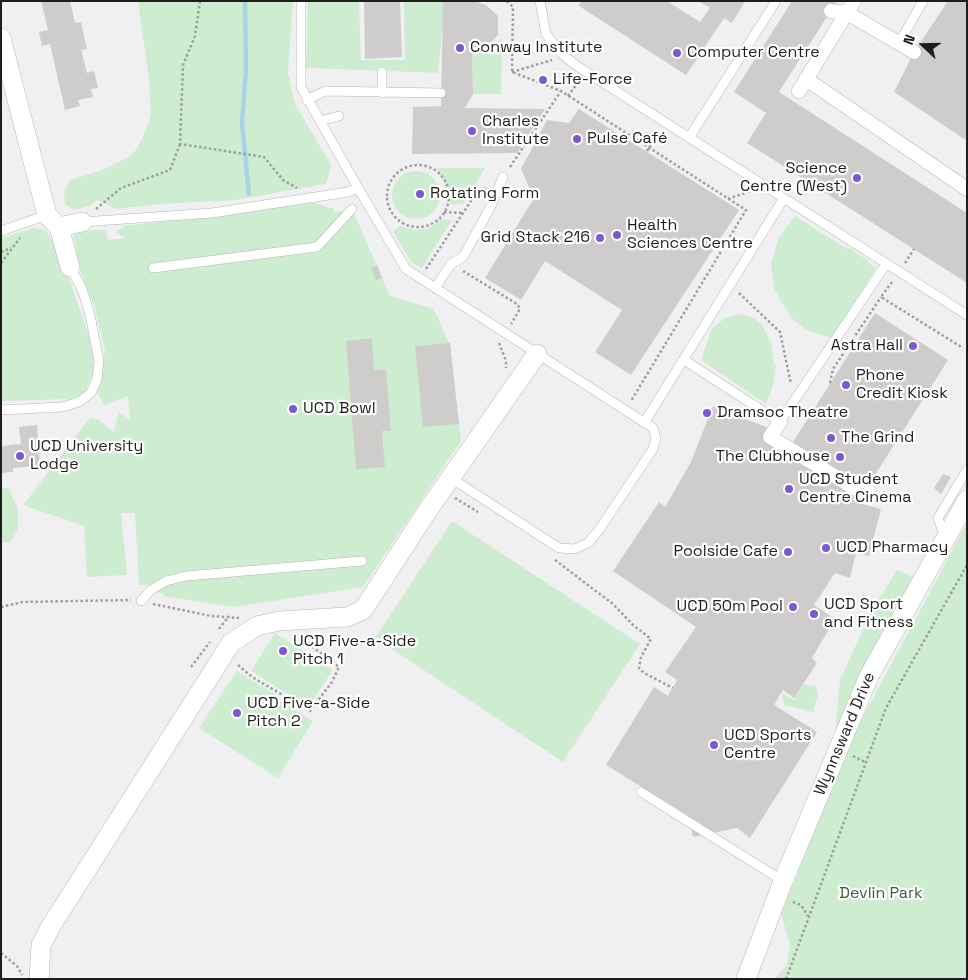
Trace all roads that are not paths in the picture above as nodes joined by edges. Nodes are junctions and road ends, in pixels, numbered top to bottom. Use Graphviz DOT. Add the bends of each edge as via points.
graph roads {
  1 [pos="301,1"];
  2 [pos="540,1"];
  3 [pos="776,1"];
  4 [pos="923,1"];
  5 [pos="851,7"];
  6 [pos="831,11"];
  7 [pos="1,38"];
  8 [pos="898,45"];
  9 [pos="914,52"];
  10 [pos="382,72"];
  11 [pos="382,93"];
  12 [pos="441,93"];
  13 [pos="308,100"];
  14 [pos="9,102"];
  15 [pos="339,116"];
  16 [pos="320,121"];
  17 [pos="689,138"];
  18 [pos="503,177"];
  19 [pos="358,188"];
  20 [pos="967,189"];
  21 [pos="784,198"];
  22 [pos="352,209"];
  23 [pos="53,221"];
  24 [pos="82,222"];
  25 [pos="1,231"];
  26 [pos="886,264"];
  27 [pos="70,268"];
  28 [pos="153,268"];
  29 [pos="435,288"];
  30 [pos="967,315"];
  31 [pos="538,354"];
  32 [pos="684,360"];
  33 [pos="1,410"];
  34 [pos="644,422"];
  35 [pos="780,422"];
  36 [pos="967,470"];
  37 [pos="450,487"];
  38 [pos="869,491"];
  39 [pos="967,500"];
  40 [pos="945,537"];
  41 [pos="362,561"];
  42 [pos="141,601"];
  43 [pos="641,792"];
  44 [pos="783,881"];
  45 [pos="39,979"];
  46 [pos="746,979"];
  1 -- 13 [label="lane" via="301,87"];
  2 -- 17 [label="lane" via="546,34 562,54"];
  3 -- 17 [label="lane"];
  4 -- 8 [label="lane"];
  5 -- 6 [label="street"];
  5 -- 8 [label="street"];
  5 -- 20 [label="street" via="802,85"];
  7 -- 14 [label="street"];
  8 -- 9 [label="street"];
  10 -- 11 [label="lane"];
  11 -- 12 [label="lane"];
  11 -- 13 [label="lane" via="325,91"];
  13 -- 16 [label="lane"];
  14 -- 23 [label="street"];
  15 -- 16 [label="lane"];
  16 -- 19 [label="lane"];
  17 -- 21 [label="lane"];
  18 -- 29 [label="lane" via="463,256 451,264"];
  19 -- 24 [label="lane" via="212,213"];
  19 -- 29 [label="lane" via="406,269"];
  21 -- 26 [label="lane"];
  21 -- 32 [label="lane"];
  22 -- 28 [label="lane" via="317,247"];
  23 -- 24 [label="street"];
  23 -- 25 [label="lane"];
  23 -- 27 [label="street"];
  26 -- 30 [label="lane"];
  26 -- 35 [label="lane"];
  27 -- 33 [label="lane" via="82,289 99,360 97,379 91,393 79,402 62,407"];
  29 -- 31 [label="lane"];
  31 -- 34 [label="lane"];
  31 -- 37 [label="street"];
  32 -- 34 [label="lane"];
  32 -- 35 [label="lane"];
  34 -- 37 [label="lane" via="654,428 653,449 599,530 588,543 575,549 559,548"];
  35 -- 38 [label="street" via="770,437 866,494"];
  36 -- 40 [label="lane" via="938,518"];
  37 -- 45 [label="street" via="363,610 347,617 279,621 257,626 231,644 50,926 41,945"];
  39 -- 40 [label="street, Wynnsward Drive"];
  40 -- 44 [label="street, Wynnsward Drive" via="869,676"];
  41 -- 42 [label="lane" via="186,576 158,585"];
  43 -- 44 [label="lane"];
  44 -- 46 [label="street, Wynnsward Drive"];
}
